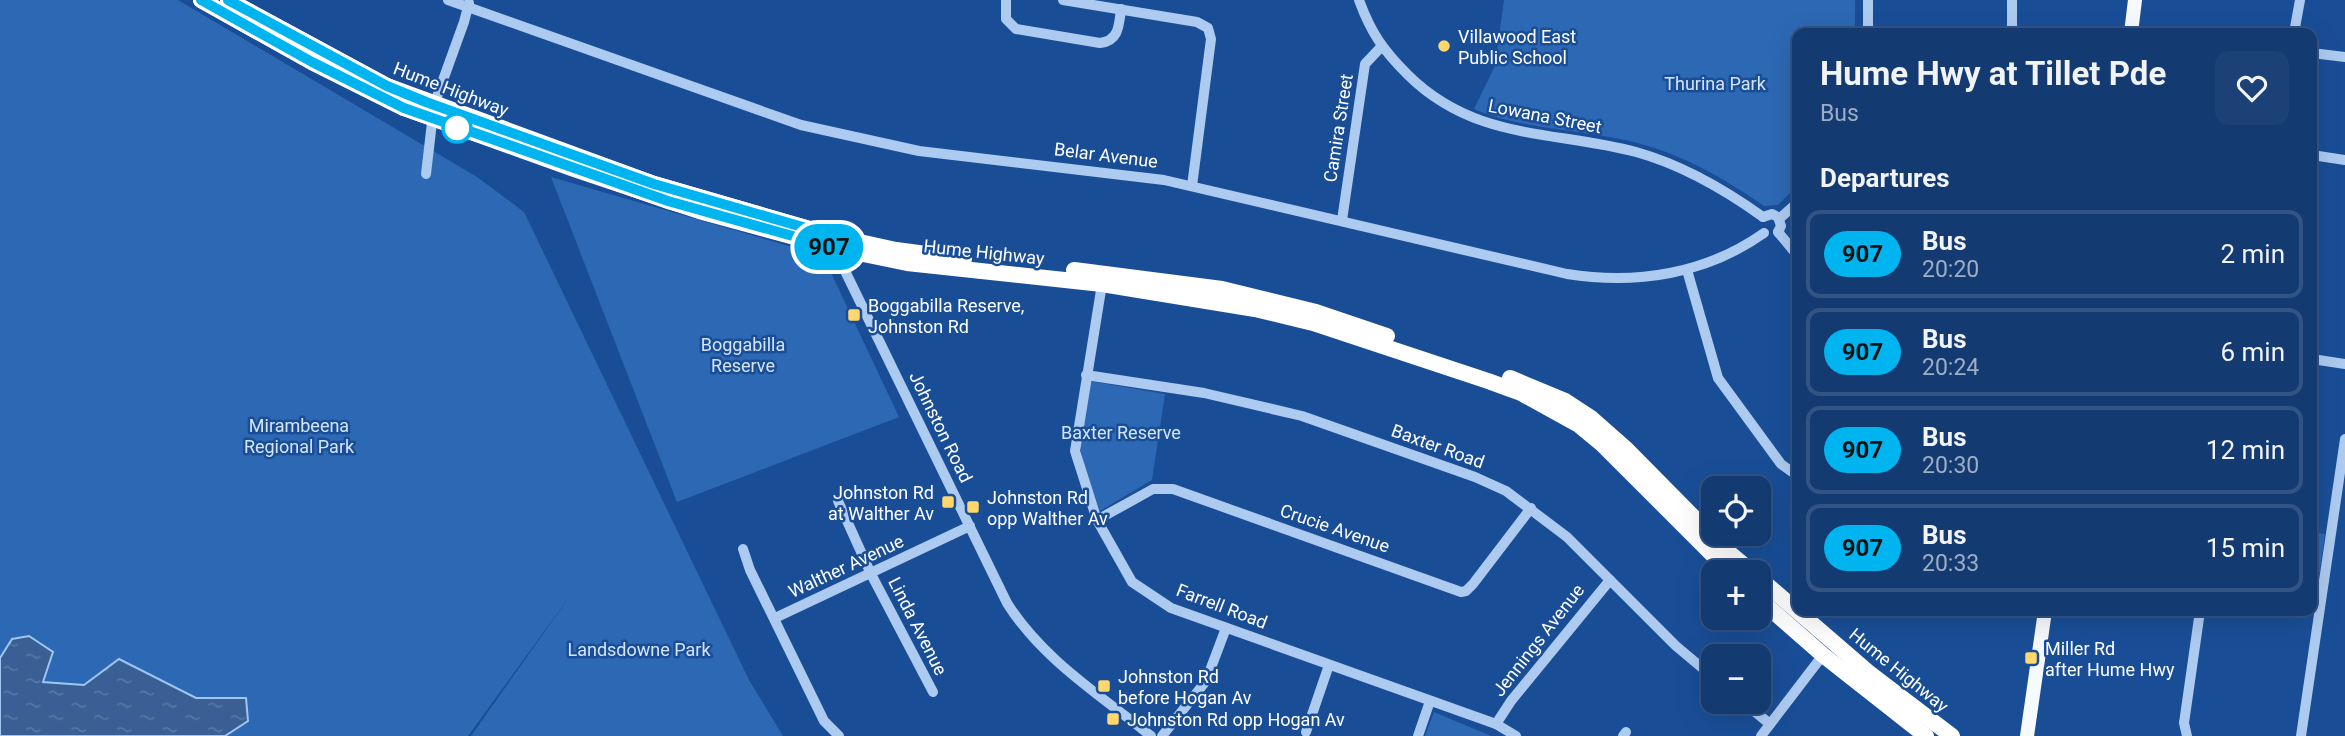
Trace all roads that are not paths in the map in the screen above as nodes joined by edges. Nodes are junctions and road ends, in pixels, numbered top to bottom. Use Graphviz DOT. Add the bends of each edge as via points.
graph roads {
  1 [pos="201,0"];
  2 [pos="228,0"];
  3 [pos="448,0"];
  4 [pos="1006,0"];
  5 [pos="1063,0"];
  6 [pos="1359,0"];
  7 [pos="1868,0"];
  8 [pos="2012,0"];
  9 [pos="2135,0"];
  10 [pos="2300,0"];
  11 [pos="469,4"];
  12 [pos="1121,9"];
  13 [pos="1868,28"];
  14 [pos="2012,28"];
  15 [pos="2131,28"];
  16 [pos="2295,28"];
  17 [pos="1381,47"];
  18 [pos="2317,54"];
  19 [pos="2345,57"];
  20 [pos="433,111"];
  21 [pos="2317,156"];
  22 [pos="2345,160"];
  23 [pos="426,174"];
  24 [pos="1192,186"];
  25 [pos="1792,207"];
  26 [pos="1763,217"];
  27 [pos="1779,219"];
  28 [pos="1342,220"];
  29 [pos="1778,232"];
  30 [pos="1764,233"];
  31 [pos="838,243"];
  32 [pos="1792,249"];
  33 [pos="1687,270"];
  34 [pos="1101,284"];
  35 [pos="2317,360"];
  36 [pos="2345,364"];
  37 [pos="1086,375"];
  38 [pos="2345,439"];
  39 [pos="1792,472"];
  40 [pos="838,501"];
  41 [pos="1531,508"];
  42 [pos="1097,520"];
  43 [pos="970,526"];
  44 [pos="743,550"];
  45 [pos="1718,560"];
  46 [pos="1738,560"];
  47 [pos="871,574"];
  48 [pos="1610,580"];
  49 [pos="1771,588"];
  50 [pos="1792,606"];
  51 [pos="1771,610"];
  52 [pos="1803,616"];
  53 [pos="2044,616"];
  54 [pos="2199,616"];
  55 [pos="775,618"];
  56 [pos="1226,628"];
  57 [pos="1823,655"];
  58 [pos="1329,665"];
  59 [pos="1701,667"];
  60 [pos="933,692"];
  61 [pos="1430,701"];
  62 [pos="1758,714"];
  63 [pos="1496,724"];
  64 [pos="1770,724"];
  65 [pos="1307,732"];
  66 [pos="839,736"];
  67 [pos="1150,736"];
  68 [pos="1162,736"];
  69 [pos="1418,736"];
  70 [pos="1516,736"];
  71 [pos="1761,736"];
  72 [pos="1926,736"];
  73 [pos="1952,736"];
  74 [pos="2026,736"];
  75 [pos="2187,736"];
  76 [pos="2301,736"];
  1 -- 20 [label="highway, Hume Highway" via="376,96"];
  2 -- 20 [label="highway, Hume Highway"];
  3 -- 11 [label="street, Belar Avenue"];
  4 -- 12 [label="street" via="1006,19 1016,29 1094,43 1106,43 1117,34"];
  5 -- 12 [label="street"];
  6 -- 17 [label="street, Lowana Street"];
  7 -- 13 [label="street"];
  8 -- 14 [label="street"];
  9 -- 15 [label="main road"];
  10 -- 16 [label="street"];
  11 -- 20 [label="street"];
  11 -- 24 [label="street, Belar Avenue" via="801,125 919,151"];
  12 -- 24 [label="street" via="1197,22 1210,33"];
  17 -- 26 [label="street, Lowana Street" via="1432,96 1466,116 1502,128 1659,159 1708,180"];
  17 -- 28 [label="street, Camira Street" via="1365,64"];
  18 -- 19 [label="street"];
  20 -- 23 [label="street"];
  20 -- 31 [label="highway, Hume Highway"];
  21 -- 22 [label="street"];
  24 -- 28 [label="street, Belar Avenue"];
  25 -- 27 [label="street"];
  26 -- 27 [label="street" via="1772,214"];
  26 -- 30 [label="street"];
  27 -- 29 [label="street"];
  28 -- 33 [label="street, Belar Avenue" via="1595,278 1642,278"];
  29 -- 30 [label="street"];
  29 -- 32 [label="street"];
  30 -- 33 [label="street, Belar Avenue" via="1725,257"];
  31 -- 34 [label="highway, Hume Highway" via="907,263"];
  31 -- 43 [label="street, Johnston Road" via="846,273"];
  31 -- 46 [label="highway, Hume Highway" via="1222,289 1328,316 1534,387 1565,401 1609,433"];
  33 -- 39 [label="street" via="1718,378 1781,464"];
  34 -- 37 [label="street, Farrell Road"];
  34 -- 45 [label="highway, Hume Highway" via="1212,300 1313,323 1521,393 1558,412 1602,444"];
  35 -- 36 [label="street"];
  37 -- 41 [label="street, Baxter Road" via="1204,393 1302,416 1475,477"];
  37 -- 42 [label="street, Farrell Road" via="1075,451"];
  38 -- 76 [label="street"];
  40 -- 47 [label="street, Linda Avenue"];
  41 -- 42 [label="street, Crucie Avenue" via="1461,592 1172,489 1153,489"];
  41 -- 48 [label="street, Baxter Road"];
  42 -- 56 [label="street, Farrell Road" via="1132,582 1171,608"];
  43 -- 47 [label="street, Walther Avenue"];
  43 -- 67 [label="street, Johnston Road" via="1007,603 1034,641"];
  44 -- 55 [label="street"];
  47 -- 55 [label="street, Walther Avenue"];
  47 -- 60 [label="street, Linda Avenue"];
  48 -- 59 [label="street, Baxter Road"];
  48 -- 63 [label="street, Jennings Avenue"];
  49 -- 50 [label="highway, Hume Highway"];
  51 -- 57 [label="highway, Hume Highway"];
  52 -- 73 [label="highway, Hume Highway"];
  53 -- 74 [label="main road"];
  54 -- 75 [label="street" via="2184,723"];
  55 -- 66 [label="street" via="824,721"];
  56 -- 58 [label="street, Farrell Road"];
  56 -- 68 [label="street" via="1206,681"];
  57 -- 64 [label="street"];
  57 -- 72 [label="highway, Hume Highway"];
  58 -- 61 [label="street, Farrell Road"];
  58 -- 65 [label="street"];
  61 -- 63 [label="street, Farrell Road"];
  61 -- 69 [label="street"];
  62 -- 64 [label="street"];
  63 -- 70 [label="street, Farrell Road"];
  64 -- 71 [label="street"];
}
